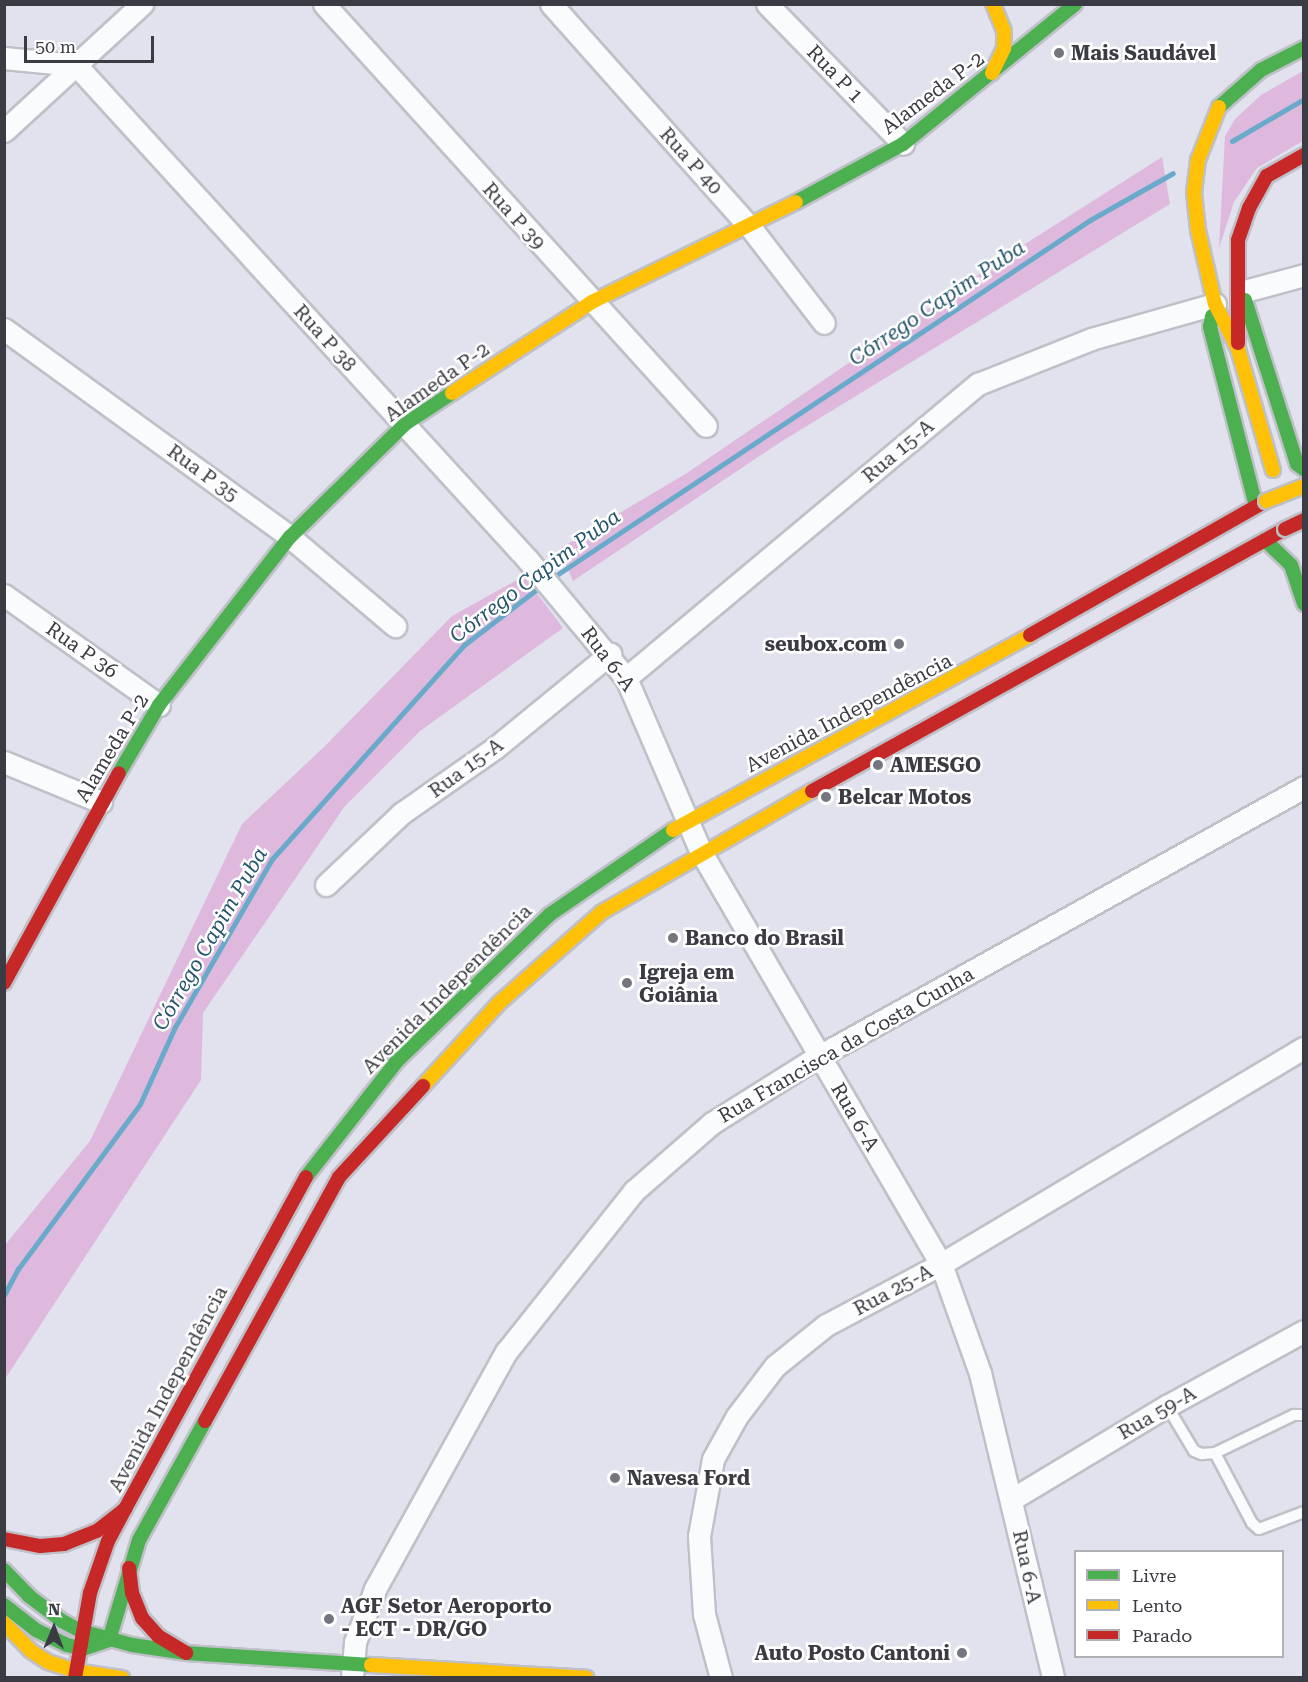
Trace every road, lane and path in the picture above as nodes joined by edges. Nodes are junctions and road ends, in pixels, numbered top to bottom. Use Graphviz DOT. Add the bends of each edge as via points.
graph roads {
  1 [pos="142,4"];
  2 [pos="324,4"];
  3 [pos="551,4"];
  4 [pos="767,4"];
  5 [pos="993,4"];
  6 [pos="1075,4"];
  7 [pos="1304,48"];
  8 [pos="4,58"];
  9 [pos="76,65"];
  10 [pos="992,73"];
  11 [pos="4,131"];
  12 [pos="903,144"];
  13 [pos="1304,155"];
  14 [pos="750,227"];
  15 [pos="1304,275"];
  16 [pos="1241,292"];
  17 [pos="592,302"];
  18 [pos="1215,304"];
  19 [pos="824,323"];
  20 [pos="4,329"];
  21 [pos="1238,349"];
  22 [pos="405,424"];
  23 [pos="706,426"];
  24 [pos="1304,469"];
  25 [pos="1273,470"];
  26 [pos="1304,486"];
  27 [pos="1261,504"];
  28 [pos="1304,519"];
  29 [pos="290,537"];
  30 [pos="1265,540"];
  31 [pos="1298,546"];
  32 [pos="1304,567"];
  33 [pos="4,595"];
  34 [pos="1304,604"];
  35 [pos="572,613"];
  36 [pos="395,626"];
  37 [pos="610,654"];
  38 [pos="626,678"];
  39 [pos="159,705"];
  40 [pos="925,711"];
  41 [pos="4,762"];
  42 [pos="1304,787"];
  43 [pos="101,802"];
  44 [pos="685,821"];
  45 [pos="701,852"];
  46 [pos="326,885"];
  47 [pos="8,972"];
  48 [pos="1304,1048"];
  49 [pos="819,1056"];
  50 [pos="313,1163"];
  51 [pos="339,1177"];
  52 [pos="941,1264"];
  53 [pos="1304,1331"];
  54 [pos="1167,1406"];
  55 [pos="1304,1415"];
  56 [pos="1215,1453"];
  57 [pos="1012,1499"];
  58 [pos="125,1509"];
  59 [pos="1304,1512"];
  60 [pos="4,1539"];
  61 [pos="129,1564"];
  62 [pos="4,1570"];
  63 [pos="4,1605"];
  64 [pos="8,1628"];
  65 [pos="81,1631"];
  66 [pos="109,1640"];
  67 [pos="77,1648"];
  68 [pos="186,1653"];
  69 [pos="1050,1669"];
  70 [pos="352,1671"];
  71 [pos="75,1674"];
  72 [pos="42,1677"];
  73 [pos="104,1677"];
  74 [pos="122,1677"];
  75 [pos="587,1677"];
  76 [pos="721,1677"];
  77 [pos="1035,1677"];
  1 -- 9 [label="street"];
  2 -- 17 [label="street, Rua P 39"];
  3 -- 14 [label="street, Rua P 40"];
  4 -- 12 [label="street, Rua P 1"];
  5 -- 10 [label="main road" via="1004,31 1004,48"];
  6 -- 10 [label="main road, Alameda P-2"];
  7 -- 18 [label="main road" via="1236,89 1209,125 1194,192 1198,230"];
  8 -- 9 [label="street"];
  9 -- 11 [label="street"];
  9 -- 22 [label="street, Rua P 38"];
  10 -- 12 [label="main road, Alameda P-2"];
  12 -- 14 [label="main road, Alameda P-2"];
  13 -- 16 [label="main road" via="1267,176 1255,193 1238,240"];
  14 -- 17 [label="main road, Alameda P-2"];
  14 -- 19 [label="street, Rua P 40"];
  15 -- 16 [label="street"];
  16 -- 21 [label="main road"];
  16 -- 24 [label="main road" via="1252,313 1297,464"];
  17 -- 22 [label="main road, Alameda P-2"];
  17 -- 23 [label="street, Rua P 39"];
  18 -- 21 [label="main road"];
  18 -- 27 [label="main road" via="1210,327"];
  18 -- 38 [label="street, Rua 15-A" via="1091,339 978,384"];
  20 -- 29 [label="street, Rua P 35"];
  21 -- 25 [label="main road"];
  22 -- 29 [label="main road, Alameda P-2"];
  22 -- 35 [label="street, Rua P 38"];
  26 -- 27 [label="main road, Avenida Independência, bridge"];
  27 -- 40 [label="main road, Avenida Independência"];
  28 -- 30 [label="main road, Avenida Independência, bridge"];
  29 -- 36 [label="street, Rua P 35"];
  29 -- 39 [label="main road, Alameda P-2"];
  30 -- 34 [label="main road" via="1291,565"];
  30 -- 40 [label="main road, Avenida Independência"];
  31 -- 32 [label="main road"];
  33 -- 39 [label="street, Rua P 36"];
  35 -- 37 [label="street, Rua 6-A"];
  37 -- 38 [label="street, Rua 6-A"];
  37 -- 46 [label="street, Rua 15-A" via="495,748 402,813"];
  38 -- 44 [label="street, Rua 6-A"];
  39 -- 43 [label="main road, Alameda P-2"];
  40 -- 44 [label="main road, Avenida Independência"];
  40 -- 45 [label="main road, Avenida Independência"];
  41 -- 43 [label="street"];
  42 -- 49 [label="street, Rua Francisca da Costa Cunha"];
  43 -- 47 [label="main road, Alameda P-2"];
  44 -- 45 [label="street, Rua 6-A"];
  44 -- 50 [label="main road, Avenida Independência" via="549,915 478,980 397,1061"];
  45 -- 49 [label="street, Rua 6-A"];
  45 -- 51 [label="main road, Avenida Independência" via="602,912 499,1003"];
  48 -- 52 [label="street, Rua 25-A"];
  49 -- 52 [label="street, Rua 6-A"];
  49 -- 70 [label="street, Rua Francisca da Costa Cunha" via="712,1123 634,1191 506,1352 375,1589 355,1642"];
  50 -- 51 [label="main road"];
  50 -- 58 [label="main road, Avenida Independência"];
  51 -- 61 [label="main road, Avenida Independência"];
  52 -- 57 [label="street, Rua 6-A" via="981,1373"];
  52 -- 76 [label="street, Rua 25-A" via="826,1325 775,1366 737,1416 712,1459 699,1536 699,1575 704,1614"];
  53 -- 54 [label="street, Rua 59-A"];
  54 -- 56 [label="lane" via="1194,1451"];
  54 -- 57 [label="street, Rua 59-A"];
  55 -- 56 [label="lane" via="1294,1415"];
  56 -- 59 [label="lane" via="1252,1523 1259,1529"];
  57 -- 69 [label="street, Rua 6-A"];
  58 -- 60 [label="main road" via="97,1531 64,1544 40,1546"];
  58 -- 65 [label="main road, Avenida Independência" via="108,1541"];
  61 -- 66 [label="main road, Avenida Independência"];
  61 -- 68 [label="main road" via="132,1593 142,1618 158,1636"];
  62 -- 65 [label="main road" via="41,1607"];
  63 -- 67 [label="main road" via="36,1630"];
  64 -- 71 [label="main road" via="38,1656"];
  64 -- 72 [label="main road"];
  65 -- 66 [label="main road"];
  65 -- 67 [label="main road, Avenida Independência"];
  66 -- 67 [label="main road"];
  66 -- 68 [label="main road"];
  66 -- 73 [label="main road, Avenida Independência"];
  67 -- 71 [label="main road, Avenida Independência"];
  68 -- 70 [label="main road"];
  69 -- 77 [label="street, Rua 6-A"];
  70 -- 75 [label="main road"];
  71 -- 73 [label="main road"];
  73 -- 74 [label="main road"];
}
